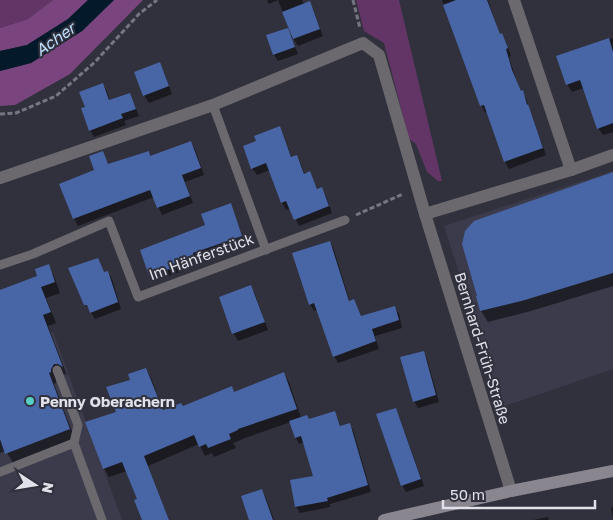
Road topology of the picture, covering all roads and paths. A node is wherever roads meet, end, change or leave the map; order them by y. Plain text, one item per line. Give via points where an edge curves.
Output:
1 (157, 0) edge
2 (352, 0) edge
3 (514, 0) edge
4 (363, 43) junction
5 (212, 105) junction
6 (0, 114) edge
7 (613, 155) edge
8 (571, 170) junction
9 (0, 178) edge
10 (418, 190) junction
11 (425, 214) junction
12 (345, 220) joint
13 (266, 250) junction
14 (0, 265) edge
15 (57, 370) dead end
16 (74, 443) junction
17 (613, 471) edge
18 (0, 472) edge
19 (511, 491) junction
20 (102, 520) edge
21 (384, 520) edge

1 - 6 path via 138,14 95,62 56,96 16,113
2 - 4 path
3 - 8 street
4 - 5 street
4 - 10 street, Bernhard-Früh-Straße via 380,55
5 - 9 street
5 - 13 lane, Im Hänferstück
7 - 8 street
8 - 11 street
10 - 11 street, Bernhard-Früh-Straße
10 - 12 path
11 - 19 street, Bernhard-Früh-Straße
12 - 13 lane, Im Hänferstück
13 - 14 lane, Im Hänferstück via 138,297 109,221
15 - 16 lane via 78,425
16 - 18 lane
16 - 20 lane
17 - 19 street
19 - 21 street

